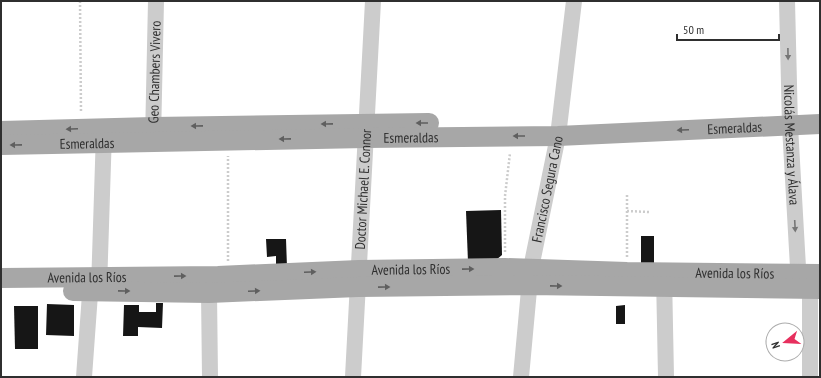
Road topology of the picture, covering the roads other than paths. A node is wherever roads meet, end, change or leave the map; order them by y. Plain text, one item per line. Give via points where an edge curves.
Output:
1 (156, 1) edge
2 (373, 1) edge
3 (574, 1) edge
4 (787, 1) edge
5 (820, 110) edge
6 (790, 119) junction
7 (820, 124) edge
8 (558, 129) junction
9 (1, 131) edge
10 (366, 131) junction
11 (104, 135) junction
12 (153, 135) junction
13 (1, 145) edge
14 (530, 277) junction
15 (1, 278) edge
16 (359, 279) junction
17 (664, 280) junction
18 (216, 281) junction
19 (810, 281) edge
20 (95, 284) junction
21 (1, 291) edge
22 (84, 377) edge
23 (210, 377) edge
24 (353, 377) edge
25 (521, 377) edge
26 (666, 377) edge
27 (810, 377) edge

1 - 12 street, Geo Chambers Vivero
2 - 10 street, Doctor Michael E. Connor
3 - 8 street, Francisco Segura Cano
4 -> 6 street, Nicolás Mestanza y Álava
5 - 6 main road, Esmeraldas
6 - 7 main road, Esmeraldas
6 -> 8 main road, Esmeraldas
6 -> 19 street, Nicolás Mestanza y Álava via 796,249
8 -> 10 main road, Esmeraldas
8 -> 10 main road, Esmeraldas via 511,136
8 - 14 street, Francisco Segura Cano
11 -> 9 main road, Esmeraldas via 82,128
10 -> 12 main road, Esmeraldas
10 -> 12 main road, Esmeraldas via 228,141
10 - 16 street, Doctor Michael E. Connor
11 - 12 main road, Esmeraldas
11 -> 13 main road, Esmeraldas
11 - 20 street
16 -> 14 main road, Avenida los Ríos
16 -> 14 main road, Avenida los Ríos via 504,268
14 -> 17 main road, Avenida los Ríos
14 - 17 main road, Avenida los Ríos via 627,272
14 - 25 street, Francisco Segura Cano
15 - 20 main road, Avenida los Ríos
18 -> 16 main road, Avenida los Ríos
16 - 24 street, Doctor Michael E. Connor
17 - 19 main road, Avenida los Ríos
17 - 26 street
20 -> 18 main road, Avenida los Ríos
18 - 23 street
19 - 27 street, Nicolás Mestanza y Álava
20 - 21 main road, Avenida los Ríos
20 - 22 street

